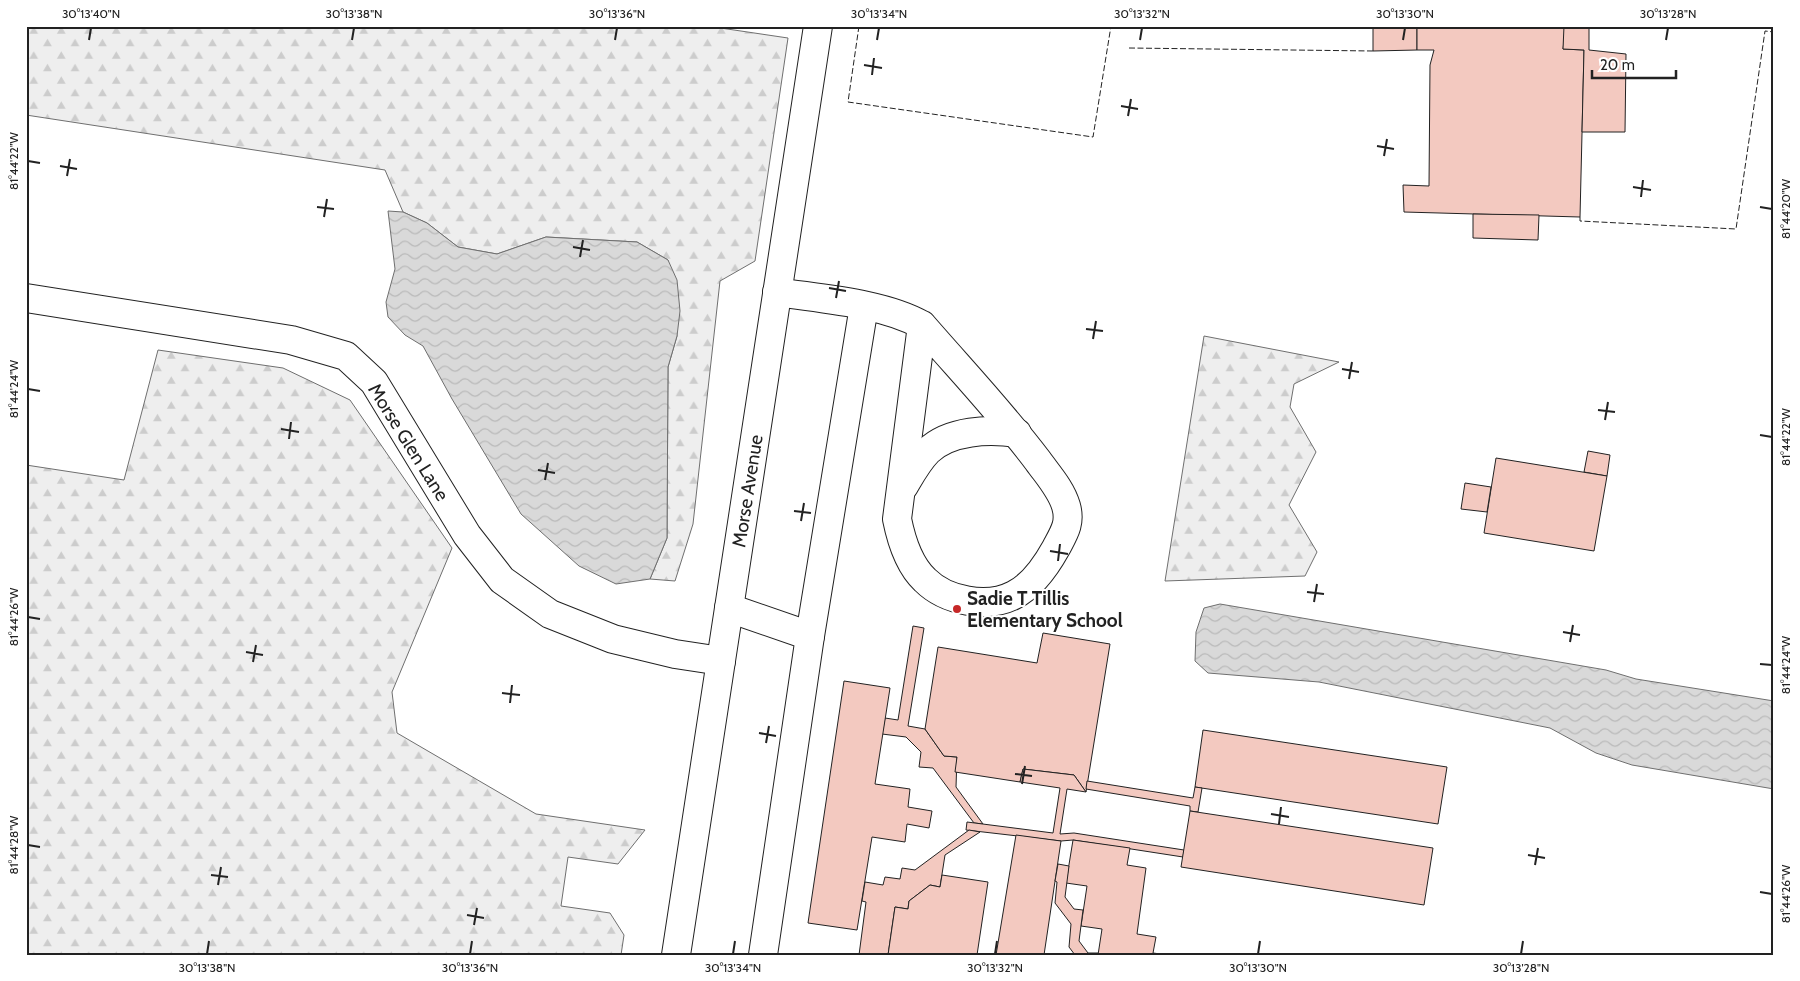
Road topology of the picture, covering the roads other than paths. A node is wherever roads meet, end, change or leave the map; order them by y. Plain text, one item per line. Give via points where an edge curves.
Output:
1 (818, 26) edge
2 (777, 292) junction
3 (26, 298) edge
4 (864, 306) junction
5 (922, 325) junction
6 (1017, 433) junction
7 (900, 491) junction
8 (729, 608) junction
9 (810, 636) junction
10 (721, 661) junction
11 (676, 955) edge
12 (762, 955) edge

1 - 2 street, Morse Avenue
2 - 4 street
2 - 8 street, Morse Avenue
3 - 10 street, Morse Glen Lane via 291,340 346,356 374,382 467,535 502,580 550,614 613,639
4 - 5 street via 900,315
4 - 9 street
5 - 6 street
5 - 7 street
6 - 7 street via 978,432 945,441 923,457
6 - 7 street via 1057,487 1064,500 1068,520 1067,528 1049,560 1026,588 1013,595 1001,600 956,598 924,579 899,532
8 - 9 street
8 - 10 street, Morse Avenue
9 - 12 street
10 - 11 street, Morse Avenue

